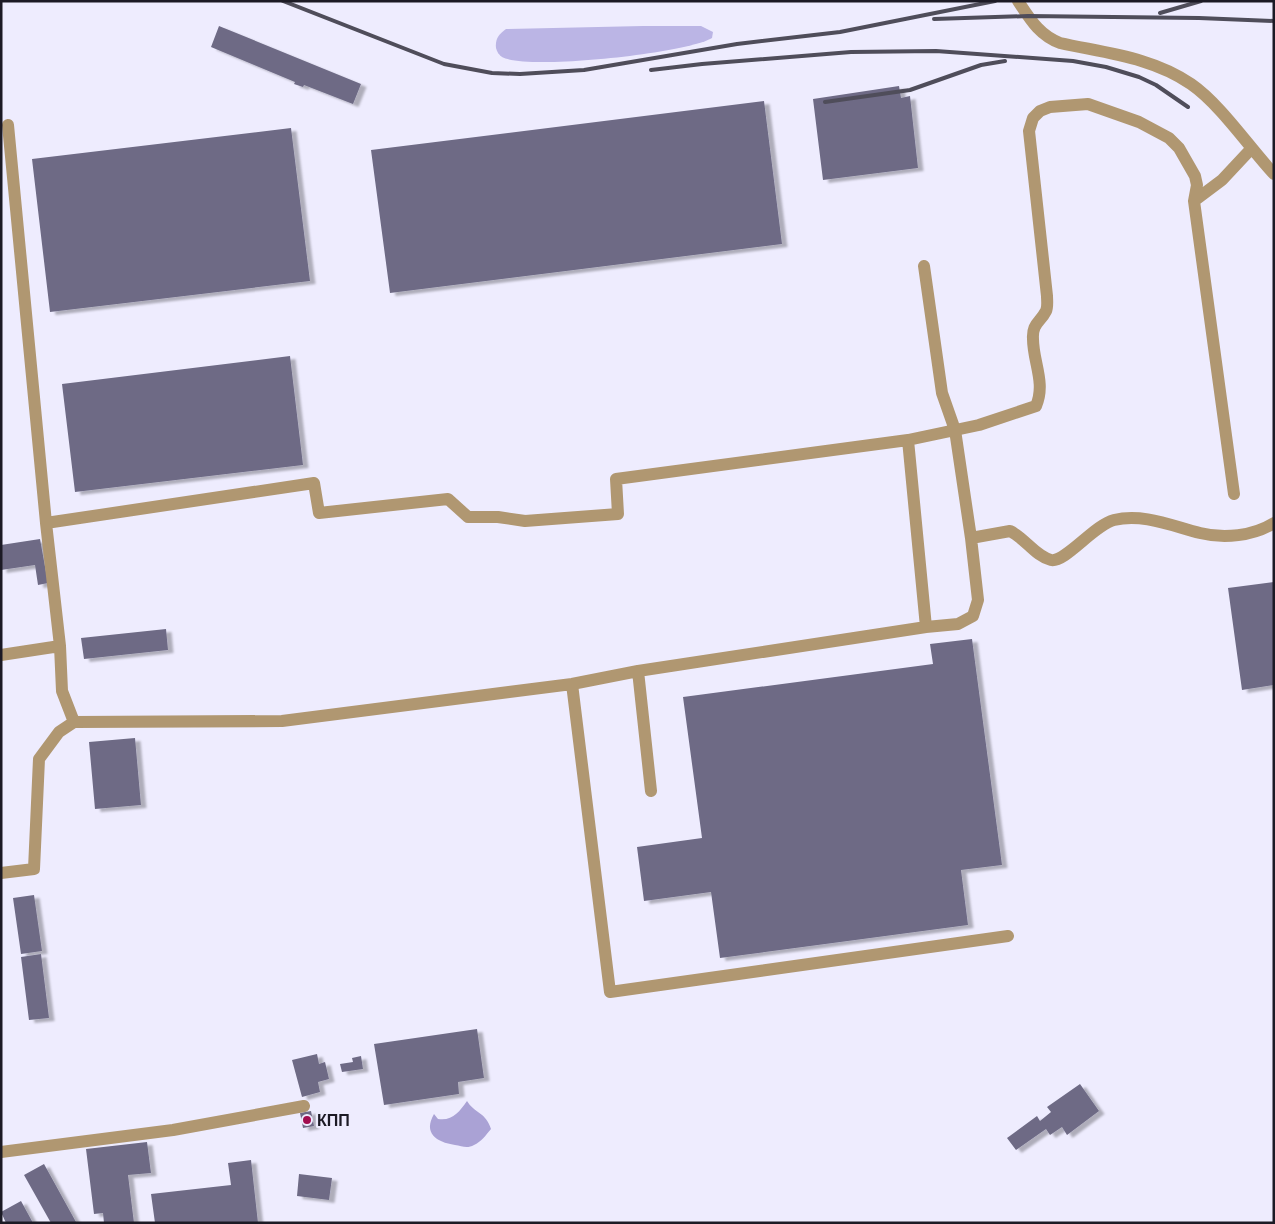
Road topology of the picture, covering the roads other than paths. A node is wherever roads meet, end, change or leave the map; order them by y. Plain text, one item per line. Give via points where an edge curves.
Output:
1 (1018, 1) edge
2 (8, 125) dead end
3 (1251, 149) junction
4 (1274, 174) edge
5 (1194, 201) junction
6 (924, 266) dead end
7 (955, 430) junction
8 (908, 440) junction
9 (1234, 494) dead end
10 (46, 522) junction
11 (1274, 523) edge
12 (971, 538) junction
13 (926, 627) junction
14 (60, 646) junction
15 (1, 655) edge
16 (638, 671) junction
17 (572, 684) junction
18 (74, 722) junction
19 (651, 791) dead end
20 (1, 873) edge
21 (1008, 936) dead end
22 (304, 1106) dead end
23 (1, 1152) edge

1 - 3 street via 1036,28 1051,40 1143,61 1192,84
2 - 10 street
3 - 4 street
3 - 5 street via 1222,180
5 - 7 street via 1195,176 1179,148 1158,131 1088,104 1040,110 1029,131 1047,296 1046,311 1033,329 1040,397 1036,406
5 - 9 street
6 - 7 street via 942,392
7 - 8 street
7 - 12 street
8 - 10 street via 616,479 618,514 525,521 468,517 448,499 319,513 314,483
8 - 13 street
10 - 14 street
11 - 12 street via 1252,533 1233,535 1202,533 1142,519 1114,520 1094,530 1062,558 1051,560 1010,531
12 - 13 street via 978,600 973,616 958,624
13 - 16 street
14 - 15 street
14 - 18 street via 62,691
16 - 17 street
16 - 19 street
17 - 18 street via 282,721
17 - 21 street via 610,992
18 - 20 street via 59,732 39,759 34,869
22 - 23 street via 180,1129

